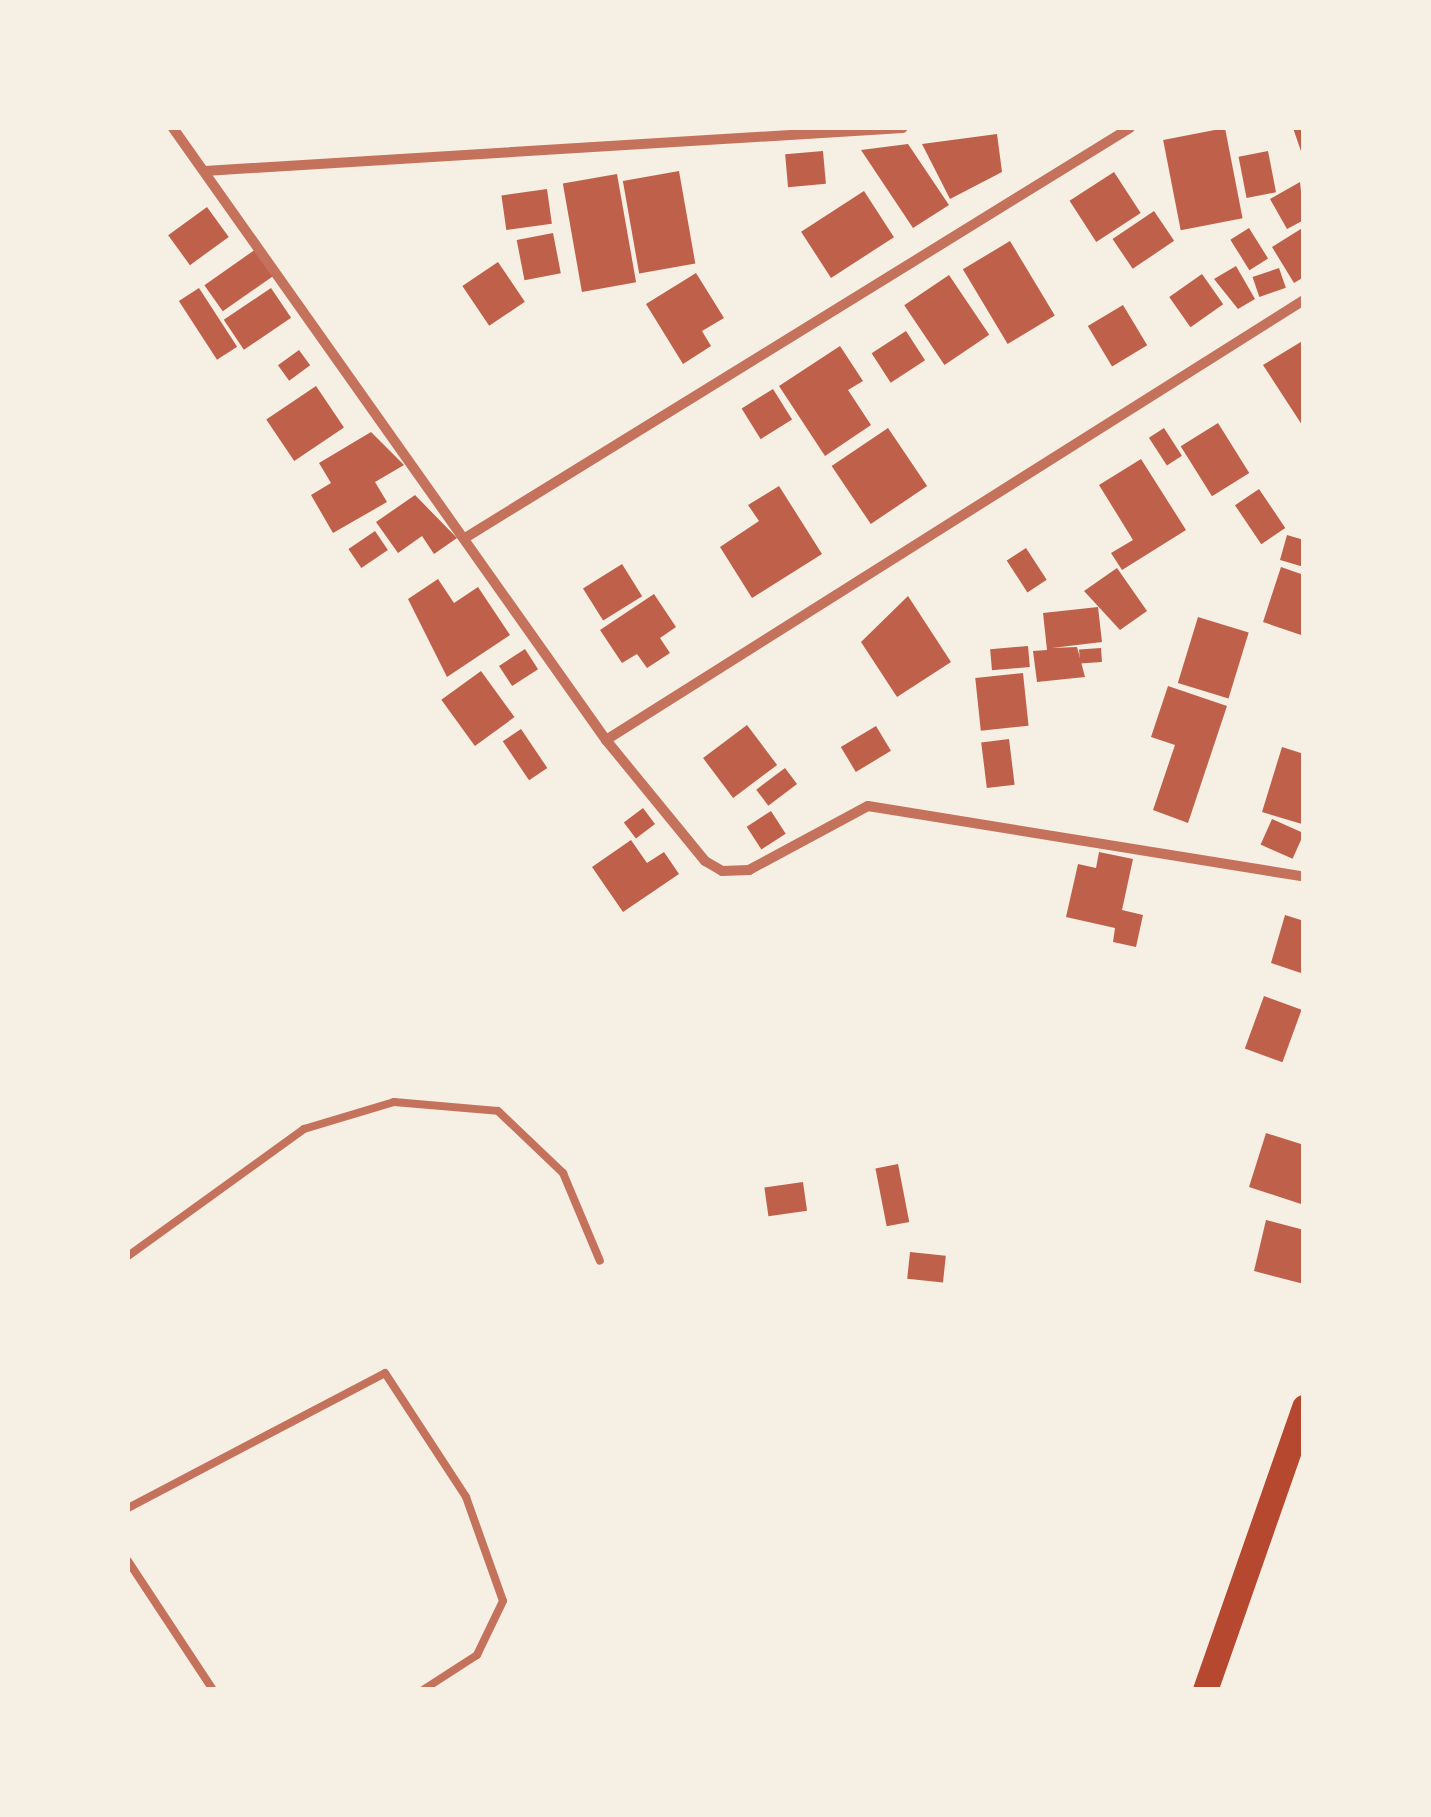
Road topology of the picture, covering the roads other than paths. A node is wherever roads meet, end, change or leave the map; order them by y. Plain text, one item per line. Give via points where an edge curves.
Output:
1 (173, 128) edge
2 (904, 128) edge
3 (1130, 128) edge
4 (205, 171) junction
5 (1304, 300) edge
6 (465, 538) junction
7 (606, 740) junction
8 (1304, 877) edge
9 (128, 1256) edge
10 (600, 1261) dead end
11 (1304, 1407) edge
12 (128, 1508) edge
13 (128, 1561) edge
14 (213, 1690) edge
15 (422, 1690) edge
16 (1204, 1690) edge

1 - 4 street
2 - 4 street
3 - 6 street
4 - 6 street
5 - 7 street
6 - 7 street
7 - 8 street via 722,871 807,845 868,806
9 - 10 lane via 304,1129 394,1102 498,1111 563,1173
11 - 16 highway
12 - 15 lane via 385,1372 466,1497 503,1601 477,1655
13 - 14 lane

